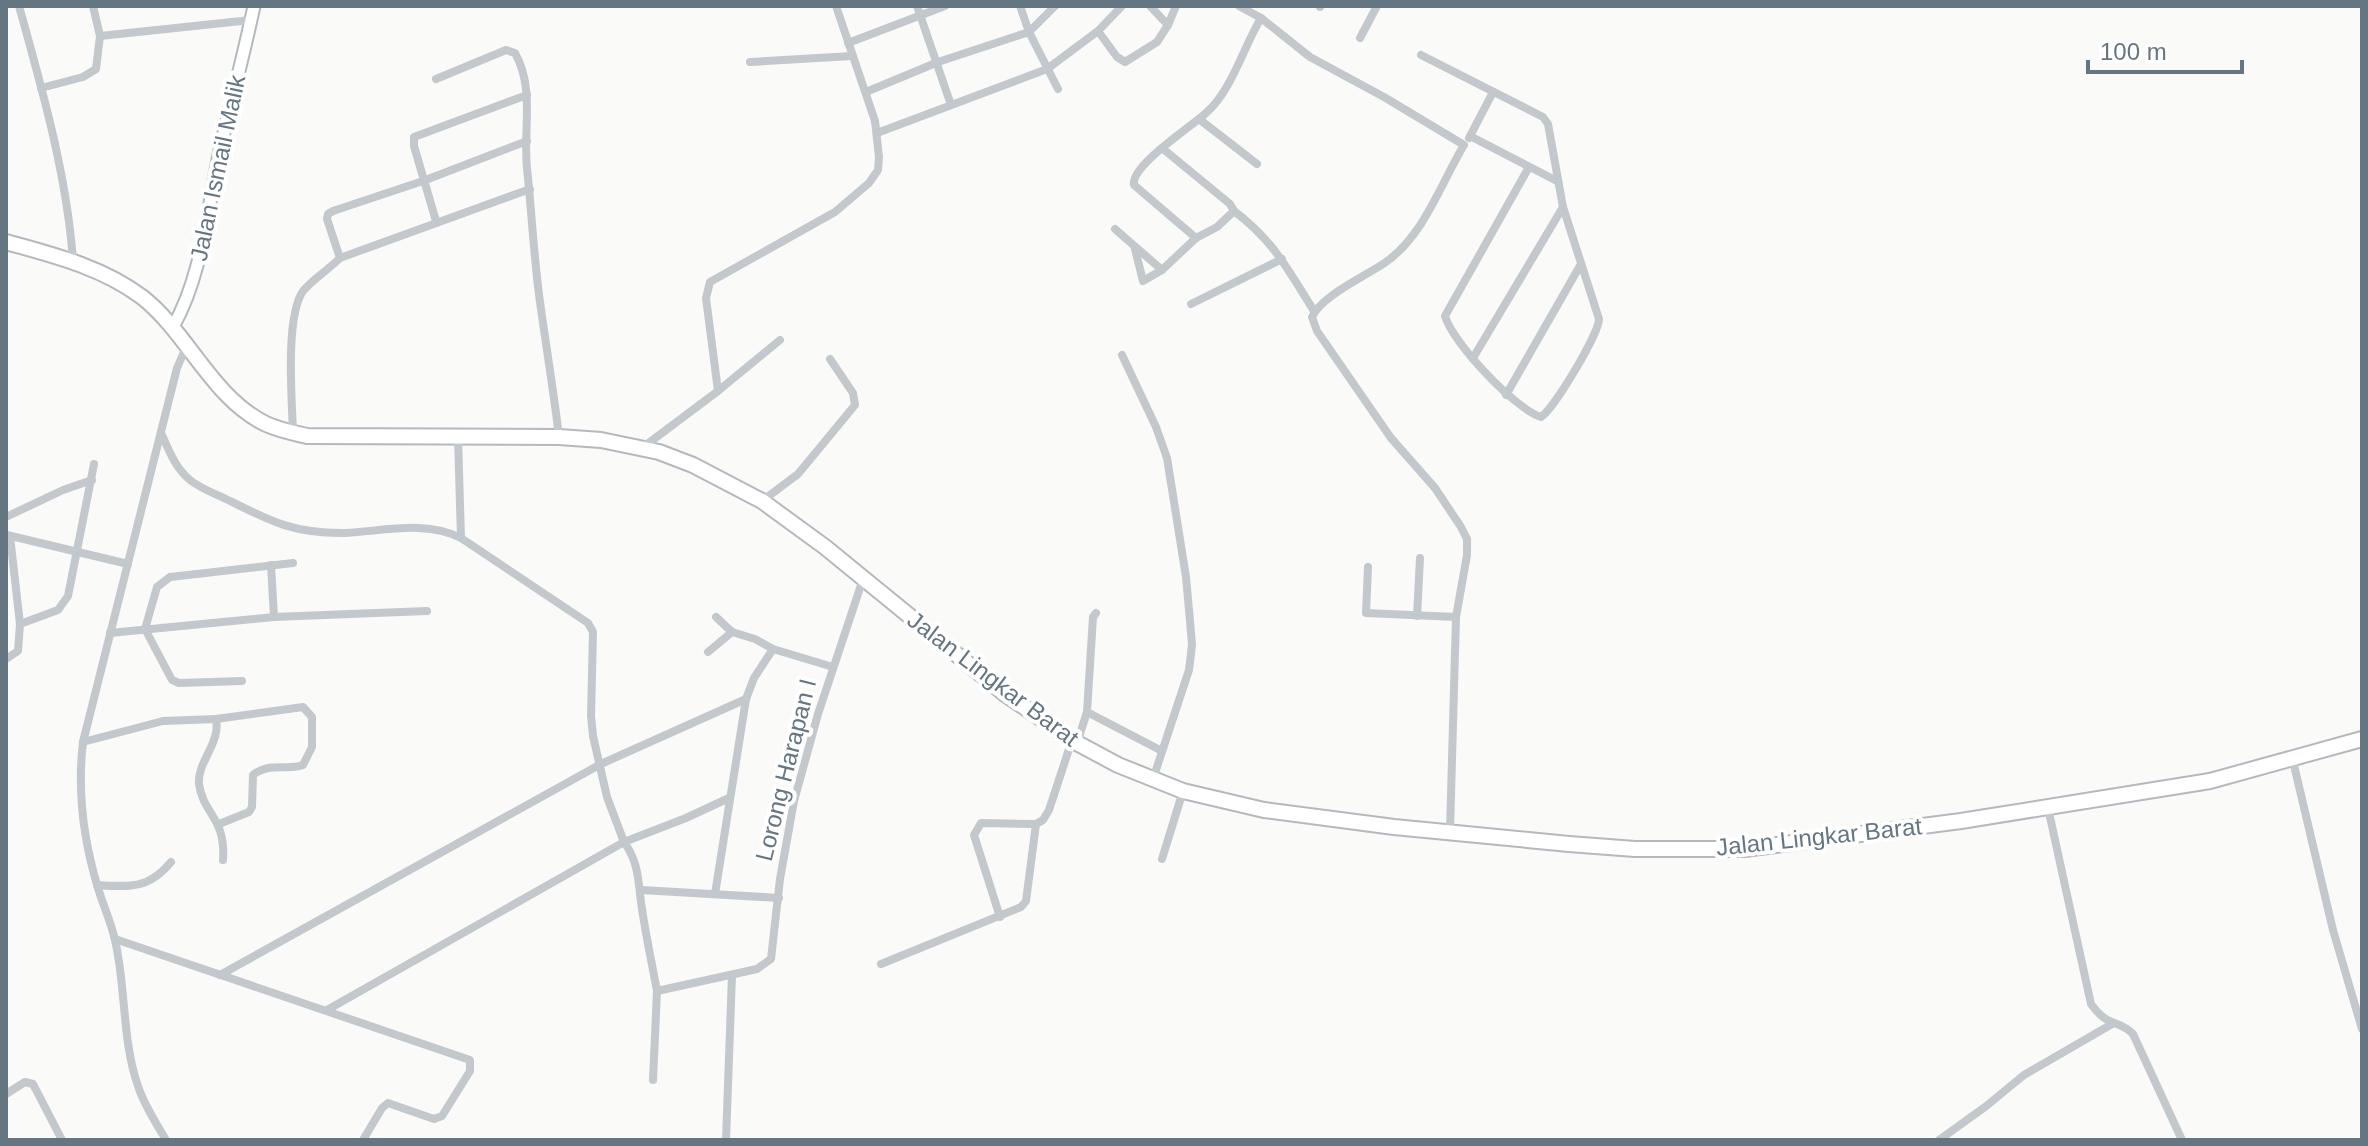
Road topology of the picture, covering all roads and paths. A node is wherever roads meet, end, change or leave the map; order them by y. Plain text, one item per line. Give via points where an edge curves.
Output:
1 (19, 6) edge
2 (93, 6) edge
3 (254, 6) edge
4 (836, 6) edge
5 (917, 6) edge
6 (945, 6) edge
7 (1020, 6) edge
8 (1055, 6) edge
9 (1122, 6) edge
10 (1150, 6) edge
11 (1176, 6) edge
12 (1239, 6) edge
13 (1377, 6) edge
14 (920, 16) junction
15 (1261, 18) junction
16 (251, 20) junction
17 (1168, 25) junction
18 (1098, 31) junction
19 (1029, 32) junction
20 (100, 36) junction
21 (1360, 38) dead end
22 (848, 43) junction
23 (1421, 55) dead end
24 (852, 56) junction
25 (750, 62) dead end
26 (938, 62) junction
27 (1047, 69) junction
28 (436, 79) dead end
29 (41, 88) junction
30 (1058, 89) dead end
31 (866, 92) junction
32 (1493, 92) junction
33 (527, 95) junction
34 (951, 105) junction
35 (1199, 119) junction
36 (877, 133) junction
37 (1470, 136) junction
38 (527, 141) junction
39 (1464, 145) junction
40 (1162, 148) junction
41 (1257, 164) dead end
42 (1529, 167) junction
43 (423, 181) junction
44 (1557, 181) junction
45 (530, 189) junction
46 (1563, 207) junction
47 (1234, 211) junction
48 (436, 221) junction
49 (1115, 229) dead end
50 (1196, 238) junction
51 (6, 242) edge
52 (1134, 247) junction
53 (340, 258) junction
54 (1282, 259) junction
55 (73, 261) junction
56 (1581, 264) junction
57 (1162, 270) junction
58 (1191, 304) dead end
59 (1314, 311) junction
60 (173, 327) junction
61 (780, 340) dead end
62 (187, 345) junction
63 (1122, 355) dead end
64 (1473, 358) junction
65 (830, 359) dead end
66 (718, 391) junction
67 (1506, 395) junction
68 (161, 433) junction
69 (293, 433) junction
70 (458, 437) junction
71 (559, 437) junction
72 (642, 448) junction
73 (94, 464) dead end
74 (92, 480) junction
75 (762, 501) junction
76 (6, 517) edge
77 (8, 536) edge
78 (461, 538) junction
79 (77, 550) junction
80 (1420, 558) dead end
81 (293, 563) dead end
82 (128, 564) junction
83 (271, 565) junction
84 (1368, 567) dead end
85 (863, 579) junction
86 (427, 611) dead end
87 (1096, 613) dead end
88 (1417, 616) junction
89 (274, 617) junction
90 (716, 617) dead end
91 (1456, 617) junction
92 (20, 624) junction
93 (145, 629) junction
94 (732, 632) junction
95 (110, 633) junction
96 (773, 649) junction
97 (708, 652) dead end
98 (6, 659) edge
99 (833, 667) junction
100 (242, 681) dead end
101 (746, 699) junction
102 (1087, 712) junction
103 (216, 719) junction
104 (2362, 739) edge
105 (83, 742) junction
106 (1074, 742) junction
107 (1162, 751) junction
108 (2293, 761) junction
109 (601, 764) junction
110 (1153, 779) junction
111 (1183, 791) junction
112 (729, 798) junction
113 (2048, 808) junction
114 (219, 824) junction
115 (1036, 824) junction
116 (1450, 831) junction
117 (624, 842) junction
118 (1162, 859) dead end
119 (223, 860) dead end
120 (171, 862) dead end
121 (97, 885) junction
122 (641, 890) junction
123 (715, 894) junction
124 (779, 898) junction
125 (1000, 917) junction
126 (115, 939) junction
127 (881, 964) dead end
128 (220, 975) junction
129 (732, 975) junction
130 (657, 991) junction
131 (327, 1010) junction
132 (2112, 1024) junction
133 (2362, 1029) edge
134 (653, 1080) dead end
135 (6, 1094) edge
136 (62, 1140) edge
137 (166, 1140) edge
138 (363, 1140) edge
139 (726, 1140) edge
140 (1939, 1140) edge
141 (2182, 1140) edge

1 - 29 street
2 - 20 street
3 - 16 main road, Jalan Ismail Malik
4 - 22 street
5 - 14 street
6 - 14 street
7 - 19 street
8 - 19 street
9 - 18 street
10 - 17 street
11 - 17 street
12 - 15 street
13 - 21 street
14 - 22 street
14 - 26 street
15 - 35 street via 1224,90
15 - 39 street via 1310,57
16 - 20 street
16 - 60 main road, Jalan Ismail Malik via 201,250 185,306
17 - 18 street via 1157,42 1125,62
18 - 27 street
19 - 26 street
19 - 27 street
20 - 29 street via 96,69
22 - 24 street
23 - 32 street
24 - 25 street
24 - 31 street
26 - 31 street
26 - 34 street
27 - 30 street
27 - 34 street
28 - 33 street via 511,50 521,65
29 - 55 street via 70,218
31 - 36 street
32 - 37 street
32 - 44 street via 1545,120
33 - 38 street
33 - 43 street via 415,135
34 - 36 street
35 - 40 street
35 - 41 street
36 - 66 street via 878,170 857,193 835,212 710,282 706,298
37 - 39 street
37 - 42 street
38 - 43 street
38 - 45 street
39 - 59 street via 1411,240
40 - 47 street
40 - 50 street via 1135,174 1134,185
42 - 44 street
42 - 64 street via 1445,316
43 - 48 street
43 - 53 street via 329,212
44 - 46 street
45 - 48 street
45 - 71 street
46 - 56 street
46 - 64 street
47 - 50 street
47 - 54 street via 1256,227
48 - 53 street
49 - 52 street
50 - 57 street
51 - 55 highway, Jalan Lingkar Barat
52 - 57 street
52 - 57 street via 1143,281
53 - 69 street via 301,295 291,354
54 - 58 street
54 - 59 street
55 - 60 highway, Jalan Lingkar Barat via 117,280
56 - 67 street
56 - 67 street via 1599,319 1594,337 1545,415 1537,416
59 - 91 street via 1317,331 1465,534 1467,555
60 - 62 highway, Jalan Lingkar Barat
61 - 66 street
62 - 68 street
62 - 69 highway, Jalan Lingkar Barat via 231,399 265,423
63 - 107 street via 1167,458 1186,577 1191,659
64 - 67 street
65 - 75 street via 855,405 798,474
66 - 72 street
68 - 78 street via 190,481 286,528 345,533 428,528
68 - 82 street
69 - 70 highway, Jalan Lingkar Barat
70 - 71 highway, Jalan Lingkar Barat
70 - 78 street
71 - 72 highway, Jalan Lingkar Barat
72 - 75 highway, Jalan Lingkar Barat via 693,465
73 - 74 street
74 - 76 street
74 - 79 street
75 - 85 highway, Jalan Lingkar Barat
77 - 79 street
77 - 92 street
78 - 109 street via 590,625 591,716
79 - 82 street
79 - 92 street via 63,604
80 - 88 street
81 - 83 street
82 - 95 street
83 - 89 street
83 - 93 street via 164,579
84 - 88 street via 1366,613
85 - 99 street, Lorong Harapan I
85 - 106 highway, Jalan Lingkar Barat via 1005,694
86 - 89 street
87 - 102 street
88 - 91 street
89 - 93 street
90 - 94 street
91 - 116 street
92 - 98 street via 18,651
93 - 95 street
93 - 100 street via 172,680
94 - 96 street
94 - 97 street
95 - 105 street
96 - 99 street
96 - 101 street
99 - 124 street, Lorong Harapan I via 791,815
101 - 109 street
101 - 112 street
102 - 106 street
102 - 107 street
103 - 105 street via 163,721
103 - 114 street via 216,737 198,780
103 - 114 street via 303,707 312,717 312,747 303,765 258,770 249,812
104 - 108 highway, Jalan Lingkar Barat
105 - 121 street via 81,809
106 - 110 highway, Jalan Lingkar Barat
106 - 115 street via 1046,817
107 - 110 street
108 - 113 highway, Jalan Lingkar Barat via 2210,781
108 - 133 street
109 - 117 street
109 - 128 street
110 - 111 highway, Jalan Lingkar Barat
111 - 116 highway, Jalan Lingkar Barat via 1264,810
111 - 118 street
112 - 117 street
112 - 123 street
113 - 116 highway, Jalan Lingkar Barat via 1745,849 1635,849
113 - 132 street via 2091,1004
114 - 119 street via 225,839
115 - 125 street via 1026,901
115 - 125 street via 981,823 976,828
117 - 122 street via 636,862
117 - 131 street
120 - 121 street via 141,884
121 - 126 street
122 - 123 street
122 - 130 street
123 - 124 street
124 - 129 street, Lorong Harapan I via 771,959
125 - 127 street
126 - 128 street
126 - 137 street via 131,1059 138,1086
128 - 131 street
129 - 130 street
129 - 139 street
130 - 134 street
131 - 138 street via 471,1063 442,1116 434,1119 388,1103
132 - 140 street via 2024,1075
132 - 141 street via 2133,1034
135 - 136 street via 25,1082 33,1084

